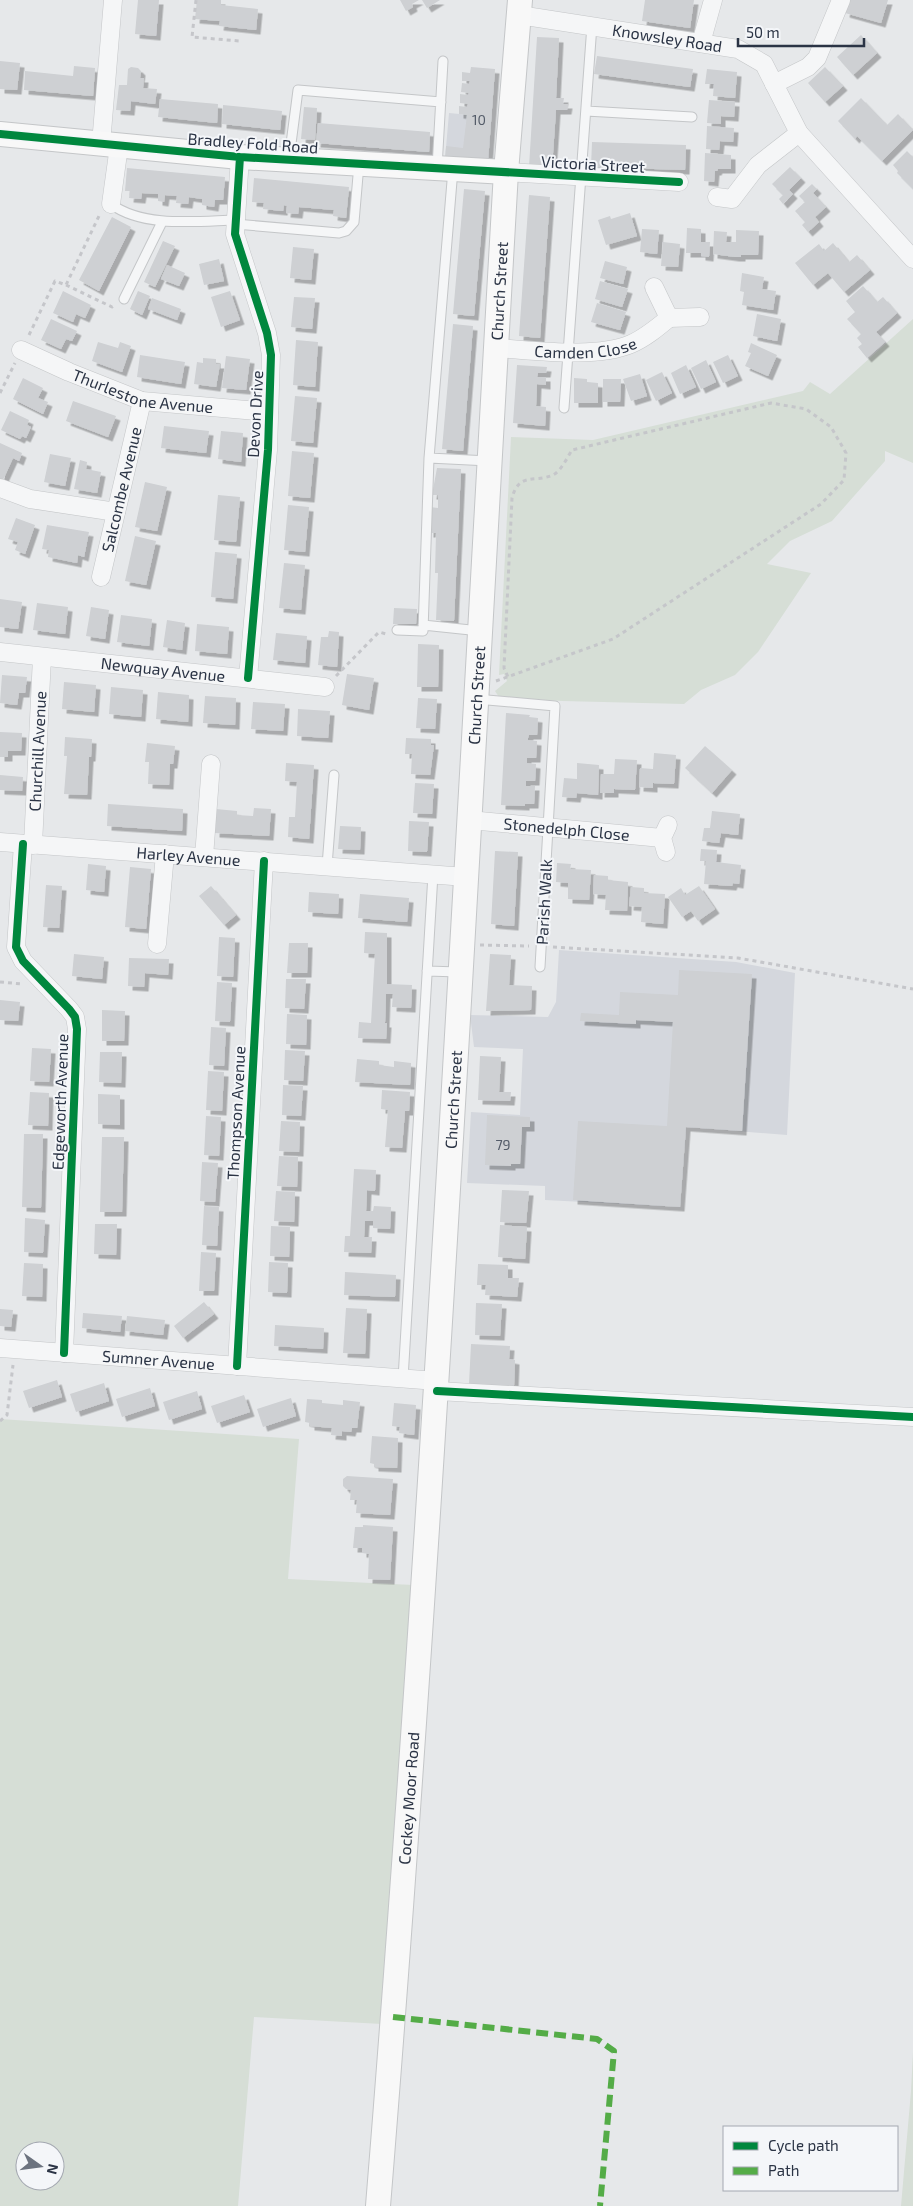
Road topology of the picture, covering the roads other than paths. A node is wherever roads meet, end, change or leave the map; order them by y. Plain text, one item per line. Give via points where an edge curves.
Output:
1 (112, 0) edge
2 (713, 0) edge
3 (841, 0) edge
4 (519, 8) edge
5 (592, 25) junction
6 (701, 43) junction
7 (443, 61) dead end
8 (774, 84) junction
9 (441, 102) junction
10 (586, 111) junction
11 (692, 117) dead end
12 (799, 133) junction
13 (0, 134) edge
14 (110, 145) junction
15 (240, 157) junction
16 (289, 160) junction
17 (359, 164) junction
18 (445, 169) junction
19 (506, 172) junction
20 (581, 177) junction
21 (679, 182) dead end
22 (717, 197) dead end
23 (111, 204) joint
24 (162, 222) junction
25 (235, 222) junction
26 (913, 259) edge
27 (654, 287) dead end
28 (124, 300) road end
29 (700, 317) dead end
30 (669, 318) junction
31 (496, 348) junction
32 (21, 350) road end
33 (568, 352) junction
34 (142, 401) junction
35 (564, 408) dead end
36 (269, 412) junction
37 (429, 458) junction
38 (489, 461) junction
39 (0, 488) edge
40 (116, 512) junction
41 (101, 577) dead end
42 (423, 625) junction
43 (480, 631) junction
44 (395, 632) road end
45 (0, 652) edge
46 (42, 657) junction
47 (248, 678) junction
48 (325, 687) road end
49 (476, 699) junction
50 (211, 764) dead end
51 (334, 775) dead end
52 (469, 820) junction
53 (548, 827) junction
54 (666, 838) dead end
55 (0, 842) edge
56 (28, 844) junction
57 (165, 854) junction
58 (204, 857) junction
59 (264, 861) junction
60 (327, 866) junction
61 (433, 874) junction
62 (466, 877) junction
63 (157, 944) dead end
64 (540, 967) dead end
65 (427, 971) junction
66 (460, 972) junction
67 (7, 1348) edge
68 (64, 1353) junction
69 (237, 1366) junction
70 (403, 1379) junction
71 (437, 1386) junction
72 (913, 1417) edge
73 (378, 2206) edge

1 - 14 street
2 - 6 street
3 - 8 street via 817,58 808,67
4 - 5 street, Knowsley Road
4 - 19 main road, Church Street
5 - 6 street, Knowsley Road
5 - 10 lane
6 - 8 street, Knowsley Road via 738,49 756,59 764,64
7 - 9 lane
8 - 12 street, Knowsley Road
9 - 16 lane via 298,90
9 - 18 lane
10 - 11 lane
10 - 20 lane
12 - 22 street via 758,165 732,199
12 - 26 street, Knowsley Road
13 - 14 main road, Bradley Fold Road
14 - 15 main road, Bradley Fold Road
14 - 23 street
15 - 16 main road, Bradley Fold Road
15 - 25 street, Devon Drive
16 - 17 main road, Bradley Fold Road
17 - 18 main road, Bradley Fold Road
17 - 25 lane via 354,222 346,231 339,234
18 - 19 main road, Bradley Fold Road
18 - 37 lane
19 - 20 street, Victoria Street
19 - 31 main road, Church Street
20 - 21 street, Victoria Street
20 - 33 lane
23 - 24 lane via 120,211
24 - 25 lane
24 - 28 lane
25 - 36 street, Devon Drive via 235,234 268,332 271,356
27 - 30 street
29 - 30 street
30 - 33 street, Camden Close via 630,344
31 - 33 street, Camden Close
31 - 38 main road, Church Street
32 - 34 street, Thurlestone Avenue
33 - 35 lane
34 - 36 street, Thurlestone Avenue
34 - 40 street, Salcombe Avenue
36 - 47 street, Devon Drive
37 - 38 lane
37 - 42 lane
38 - 43 main road, Church Street
39 - 40 street via 30,499
40 - 41 street, Salcombe Avenue
42 - 43 lane
42 - 44 lane via 423,631
43 - 49 main road, Church Street
45 - 46 street, Newquay Avenue
46 - 47 street, Newquay Avenue
46 - 56 street, Churchill Avenue
47 - 48 street, Newquay Avenue
49 - 52 main road, Church Street
49 - 53 lane, Parish Walk via 555,706
50 - 58 street
51 - 60 lane
52 - 53 street, Stonedelph Close
52 - 62 main road, Church Street
53 - 54 street, Stonedelph Close
53 - 64 lane, Parish Walk
55 - 56 street, Harley Avenue
56 - 57 street, Harley Avenue
56 - 68 street, Edgeworth Avenue via 16,947 23,961 75,1017 76,1028
57 - 58 street, Harley Avenue
57 - 63 street
58 - 59 street, Harley Avenue
59 - 60 street, Harley Avenue
59 - 69 street, Thompson Avenue
60 - 61 street, Harley Avenue
61 - 62 street, Harley Avenue
61 - 65 lane
62 - 66 main road, Church Street
65 - 66 lane
65 - 70 lane
66 - 71 main road, Church Street
67 - 68 street, Sumner Avenue
68 - 69 street, Sumner Avenue
69 - 70 street, Sumner Avenue
70 - 71 street, Sumner Avenue
71 - 72 street, Sumner Avenue
71 - 73 main road, Cockey Moor Road

